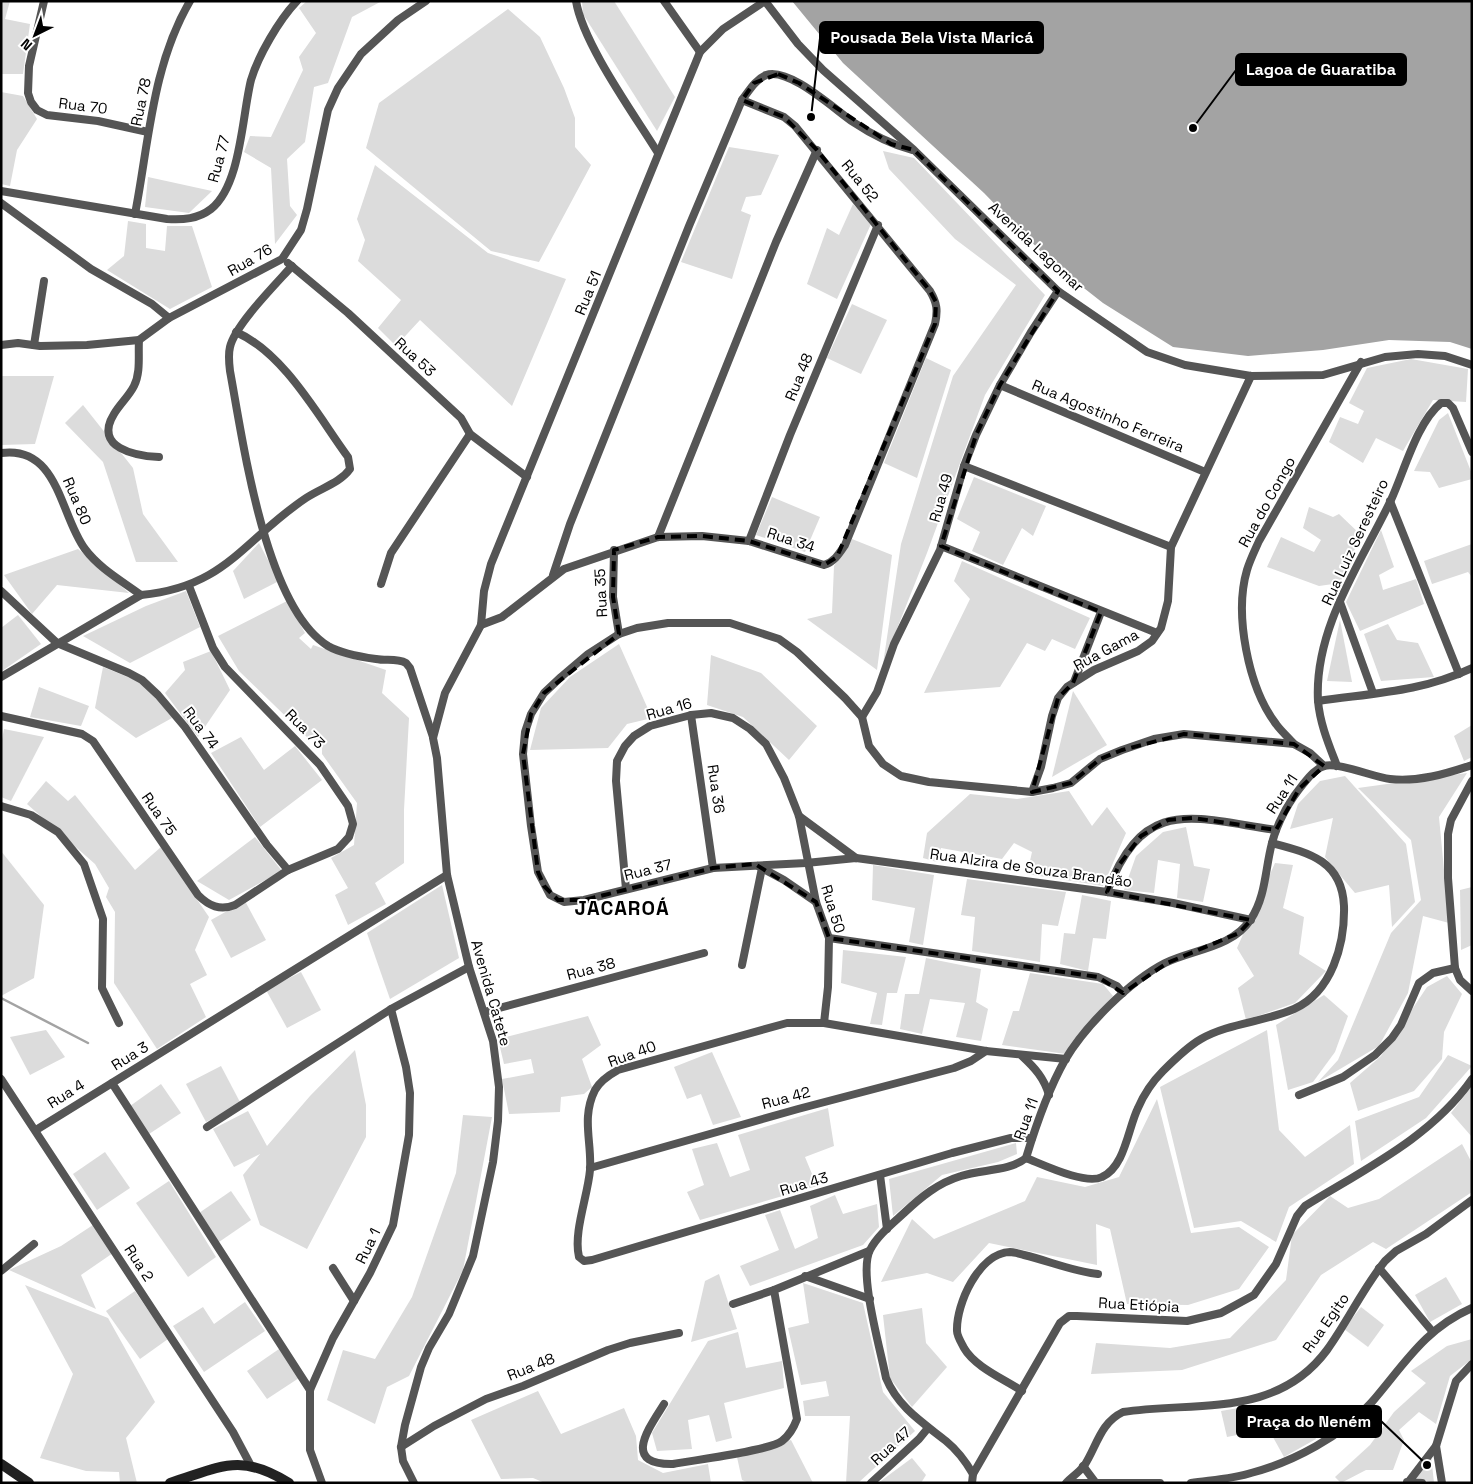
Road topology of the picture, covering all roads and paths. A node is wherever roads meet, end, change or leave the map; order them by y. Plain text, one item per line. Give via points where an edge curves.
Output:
1 (44, 1) edge
2 (190, 1) edge
3 (296, 1) edge
4 (426, 1) edge
5 (576, 1) edge
6 (664, 1) edge
7 (765, 1) edge
8 (700, 52) junction
9 (742, 100) junction
10 (148, 132) junction
11 (817, 150) junction
12 (914, 150) junction
13 (658, 153) junction
14 (1, 191) edge
15 (1, 203) edge
16 (135, 214) junction
17 (878, 225) junction
18 (282, 259) junction
19 (292, 266) junction
20 (44, 281) dead end
21 (1058, 291) junction
22 (936, 302) joint
23 (169, 318) junction
24 (236, 332) junction
25 (139, 340) junction
26 (1, 345) edge
27 (34, 345) junction
28 (1361, 362) junction
29 (1472, 365) edge
30 (1251, 376) junction
31 (1000, 385) junction
32 (470, 434) junction
33 (1472, 452) edge
34 (1, 453) edge
35 (159, 457) dead end
36 (964, 466) junction
37 (1205, 472) junction
38 (527, 477) junction
39 (1390, 501) junction
40 (262, 532) junction
41 (658, 537) junction
42 (749, 541) junction
43 (942, 546) junction
44 (1171, 547) junction
45 (614, 550) junction
46 (553, 575) junction
47 (381, 584) dead end
48 (189, 586) junction
49 (1, 591) edge
50 (141, 595) junction
51 (1340, 602) junction
52 (1101, 612) junction
53 (482, 625) junction
54 (1157, 633) junction
55 (619, 634) junction
56 (58, 643) junction
57 (1472, 668) edge
58 (1459, 674) junction
59 (1, 676) edge
60 (1073, 683) junction
61 (1373, 693) junction
62 (1318, 701) junction
63 (691, 715) junction
64 (1, 716) edge
65 (862, 717) junction
66 (433, 738) junction
67 (1294, 744) junction
68 (1472, 765) edge
69 (1324, 766) junction
70 (1337, 766) junction
71 (1472, 781) edge
72 (1032, 792) junction
73 (1, 806) edge
74 (799, 816) junction
75 (1276, 830) junction
76 (1272, 843) junction
77 (856, 858) junction
78 (806, 863) junction
79 (754, 864) junction
80 (713, 868) junction
81 (762, 868) junction
82 (288, 870) junction
83 (447, 875) junction
84 (626, 889) junction
85 (1107, 892) junction
86 (816, 902) junction
87 (1251, 920) junction
88 (829, 938) junction
89 (704, 954) dead end
90 (742, 965) dead end
91 (469, 968) junction
92 (1456, 968) junction
93 (1472, 991) edge
94 (1123, 993) junction
95 (391, 1009) junction
96 (484, 1012) junction
97 (119, 1023) dead end
98 (824, 1023) junction
99 (986, 1051) junction
100 (1022, 1056) junction
101 (1066, 1059) junction
102 (1472, 1079) edge
103 (1, 1080) edge
104 (112, 1084) junction
105 (1299, 1094) dead end
106 (1049, 1095) junction
107 (207, 1127) dead end
108 (36, 1130) junction
109 (1032, 1138) junction
110 (1026, 1158) junction
111 (590, 1168) junction
112 (880, 1175) junction
113 (1472, 1200) edge
114 (887, 1229) junction
115 (34, 1244) dead end
116 (869, 1251) junction
117 (584, 1261) joint
118 (3, 1266) edge
119 (333, 1268) dead end
120 (1379, 1268) junction
121 (1098, 1274) dead end
122 (805, 1276) junction
123 (774, 1290) junction
124 (870, 1299) junction
125 (354, 1301) junction
126 (733, 1304) dead end
127 (1472, 1308) edge
128 (1432, 1331) junction
129 (679, 1333) dead end
130 (1472, 1364) edge
131 (310, 1390) junction
132 (1022, 1391) junction
133 (664, 1404) dead end
134 (928, 1428) junction
135 (1436, 1446) junction
136 (401, 1447) junction
137 (1, 1464) edge
138 (250, 1464) junction
139 (1083, 1466) junction
140 (973, 1474) junction
141 (1095, 1482) edge
142 (1408, 1482) edge
143 (29, 1483) edge
144 (170, 1483) edge
145 (289, 1483) edge
146 (322, 1483) edge
147 (414, 1483) edge
148 (871, 1483) edge
149 (972, 1483) edge
150 (1066, 1483) edge
151 (1071, 1483) edge
152 (1160, 1483) edge
153 (1191, 1483) edge
154 (1422, 1483) edge
155 (1442, 1483) edge

1 - 10 street, Rua 70 via 28,74 28,92 37,110 47,115 98,120
2 - 10 street, Rua 78 via 164,59
3 - 16 street, Rua 77 via 254,72 228,187 219,200 211,209 184,220
4 - 18 street, Rua 76 via 398,20 361,54 338,88 328,110 307,209 300,230
5 - 13 street via 578,15 599,58
6 - 8 street
7 - 8 street, Rua 51 via 723,29
7 - 12 street, Avenida Lagomar via 823,70
8 - 13 street, Rua 51
9 - 11 street, Rua 52 via 784,117
9 - 12 street via 754,83 767,75 778,74 799,83 853,122 891,144
9 - 46 street via 685,234 570,524
10 - 16 street, Rua 78
11 - 17 street, Rua 52
11 - 41 street via 772,251
12 - 21 street, Avenida Lagomar
13 - 38 street, Rua 51
14 - 16 street, Rua 77
15 - 23 street via 91,269 152,304
17 - 22 street, Rua 52
17 - 42 street, Rua 48
18 - 19 street, Rua 53
18 - 23 street, Rua 76
19 - 24 street
19 - 32 street, Rua 53 via 348,313 461,418
20 - 27 street
21 - 30 street, Avenida Lagomar via 1147,352 1185,365
21 - 31 street, Rua 49
22 - 42 street, Rua 34 via 935,324 837,557 824,566
23 - 25 street, Rua 76
24 - 40 street via 230,346 230,371
24 - 40 street via 252,339 284,369 351,463 341,479 306,498
25 - 27 street via 87,345
25 - 35 street via 134,387 107,429 115,444 126,452
26 - 27 street
28 - 29 street, Avenida Lagomar via 1418,354 1445,356
28 - 30 street, Avenida Lagomar via 1323,375
28 - 67 street, Rua do Congo via 1259,541 1247,570 1242,597 1244,636 1252,676 1275,724
30 - 37 street, Rua Gama
31 - 36 street, Rua 49
31 - 37 street, Rua Agostinho Ferreira
32 - 38 street, Rua 53
32 - 47 street via 391,553
33 - 39 street, Rua Luiz Seresteiro via 1453,408 1441,404 1427,419
34 - 50 street, Rua 80 via 23,454 49,473 58,488 72,530 85,550
36 - 43 street, Rua 49
36 - 44 street
37 - 44 street, Rua Gama
38 - 53 street, Rua 51 via 491,564 484,592
39 - 51 street, Rua Luiz Seresteiro
39 - 58 street
40 - 48 street via 233,560
40 - 66 street via 292,607 309,629 328,646 344,653 406,663
41 - 42 street, Rua 34 via 702,536
41 - 45 street, Rua 34
43 - 52 street
43 - 65 street, Rua 49 via 894,644 877,692
44 - 54 street, Rua Gama via 1168,601
45 - 46 street, Rua 34
45 - 55 street, Rua 35 via 612,597
46 - 53 street, Rua 34 via 502,617
48 - 50 street
48 - 82 street, Rua 73 via 224,667 320,765 348,806 353,824 349,837 338,849
49 - 56 street, Rua 74
50 - 56 street
51 - 61 street
51 - 62 street, Rua Luiz Seresteiro via 1324,648
52 - 54 street
52 - 60 street
53 - 66 street, Avenida Catete via 444,694
54 - 60 street, Rua Gama via 1138,651
55 - 65 street via 668,623 708,622 730,623 779,639 797,652
55 - 84 street, Rua 37 via 588,654 544,693 525,732 524,754 538,872 550,895 564,902 574,902
56 - 59 street
56 - 82 street, Rua 74 via 129,673 158,695 185,727
57 - 58 street
58 - 61 street via 1409,690
60 - 72 street, Rua Gama via 1058,698
61 - 62 street
62 - 70 street, Rua Luiz Seresteiro
63 - 74 street, Rua 16 via 712,713 733,718 750,729 766,744
63 - 80 street, Rua 36
63 - 84 street, Rua 16 via 650,726 634,736 617,761
64 - 82 street, Rua 75 via 82,734 93,741 206,903 227,908
65 - 72 street via 870,746 883,764 901,776 929,782
66 - 83 street, Avenida Catete
67 - 69 street
67 - 72 street via 1184,734 1167,736 1100,759 1071,783
68 - 70 street via 1421,779 1392,779
69 - 70 street
69 - 75 street, Rua 11 via 1311,774 1299,789
71 - 92 street via 1451,820 1448,834 1448,878
73 - 97 street via 31,815 58,832 84,864 103,919 102,988
74 - 77 street
74 - 78 street, Rua 16
75 - 76 street, Rua 11
75 - 85 street via 1193,818 1168,820 1141,836 1128,851
76 - 87 street, Rua 11 via 1263,894
76 - 110 street via 1304,852 1323,862 1336,875 1343,891 1345,927 1339,955 1322,984 1295,1008 1201,1039 1182,1054 1150,1086 1112,1170 1101,1178 1082,1178
77 - 78 street, Rua Alzira de Souza Brandão
77 - 85 street, Rua Alzira de Souza Brandão
78 - 79 street, Rua 37
78 - 86 street, Rua 50
79 - 80 street, Rua 37
79 - 81 street
80 - 84 street, Rua 37
81 - 86 street
81 - 90 street
83 - 91 street, Avenida Catete
83 - 104 street, Rua 3
85 - 87 street, Rua Alzira de Souza Brandão
86 - 88 street, Rua 50
87 - 94 street, Rua 11 via 1224,942 1166,963 1142,976
88 - 94 street via 1098,977 1117,986
88 - 98 street, Rua 50
89 - 96 street, Rua 38
91 - 95 street
91 - 96 street, Avenida Catete
92 - 93 street via 1460,980
92 - 105 street via 1433,973 1419,983 1401,1025 1375,1056 1343,1077
94 - 101 street, Rua 11
95 - 107 street
95 - 125 street, Rua 1 via 410,1093 409,1135 393,1225
96 - 136 street, Avenida Catete via 500,1086 494,1162 473,1256 449,1314 421,1367
98 - 99 street, Rua 40
98 - 111 street, Rua 40 via 787,1023 610,1074 595,1090 587,1123
99 - 100 street, Rua 40
99 - 111 street, Rua 42 via 972,1061 938,1073
100 - 101 street, Rua 40
100 - 106 street via 1046,1083
101 - 106 street, Rua 11
102 - 132 street, Rua Etiópia via 1420,1133 1305,1206 1297,1216 1276,1264 1254,1295 1221,1312 1187,1321 1069,1316 1053,1332
103 - 108 street, Rua 2
104 - 108 street, Rua 4
104 - 131 street, Rua 3
106 - 109 street, Rua 11
108 - 138 street, Rua 2 via 233,1432
109 - 110 street, Rua 11
109 - 112 street, Rua 43 via 1011,1138
110 - 114 street, Rua 11 via 1018,1164 981,1170 939,1184 920,1197
111 - 117 street, Rua 40 via 578,1246 579,1257
112 - 114 street
112 - 117 street, Rua 43
113 - 120 street, Rua Egito via 1432,1230 1396,1251
114 - 116 street, Rua 11
115 - 118 street
116 - 122 street
116 - 124 street via 866,1276
119 - 125 street
120 - 128 street
120 - 139 street, Rua Egito via 1326,1351 1307,1371 1281,1387 1246,1401 1201,1408 1123,1412 1104,1426
121 - 132 street via 1009,1252 988,1260 972,1279 956,1332 973,1358
122 - 123 street
122 - 124 street
123 - 126 street
123 - 133 street via 797,1419 792,1432 782,1442 763,1447 661,1464 645,1456 642,1448 643,1438
124 - 134 street via 886,1378 900,1403
125 - 131 street, Rua 1
127 - 128 street via 1449,1318
128 - 153 street via 1370,1404 1348,1424 1309,1449 1250,1474
129 - 136 street, Rua 48 via 608,1350 486,1399
130 - 135 street via 1456,1381
131 - 146 street, Rua 1 via 310,1450
132 - 140 street, Rua Etiópia
134 - 140 street via 947,1442
134 - 148 street, Rua 47
135 - 142 street
135 - 155 street
136 - 147 street via 403,1460
137 - 143 main road
138 - 144 main road via 230,1464
138 - 145 main road
139 - 141 street
139 - 150 street, Rua Egito
140 - 149 street
141 - 151 street
141 - 152 street
142 - 154 street

